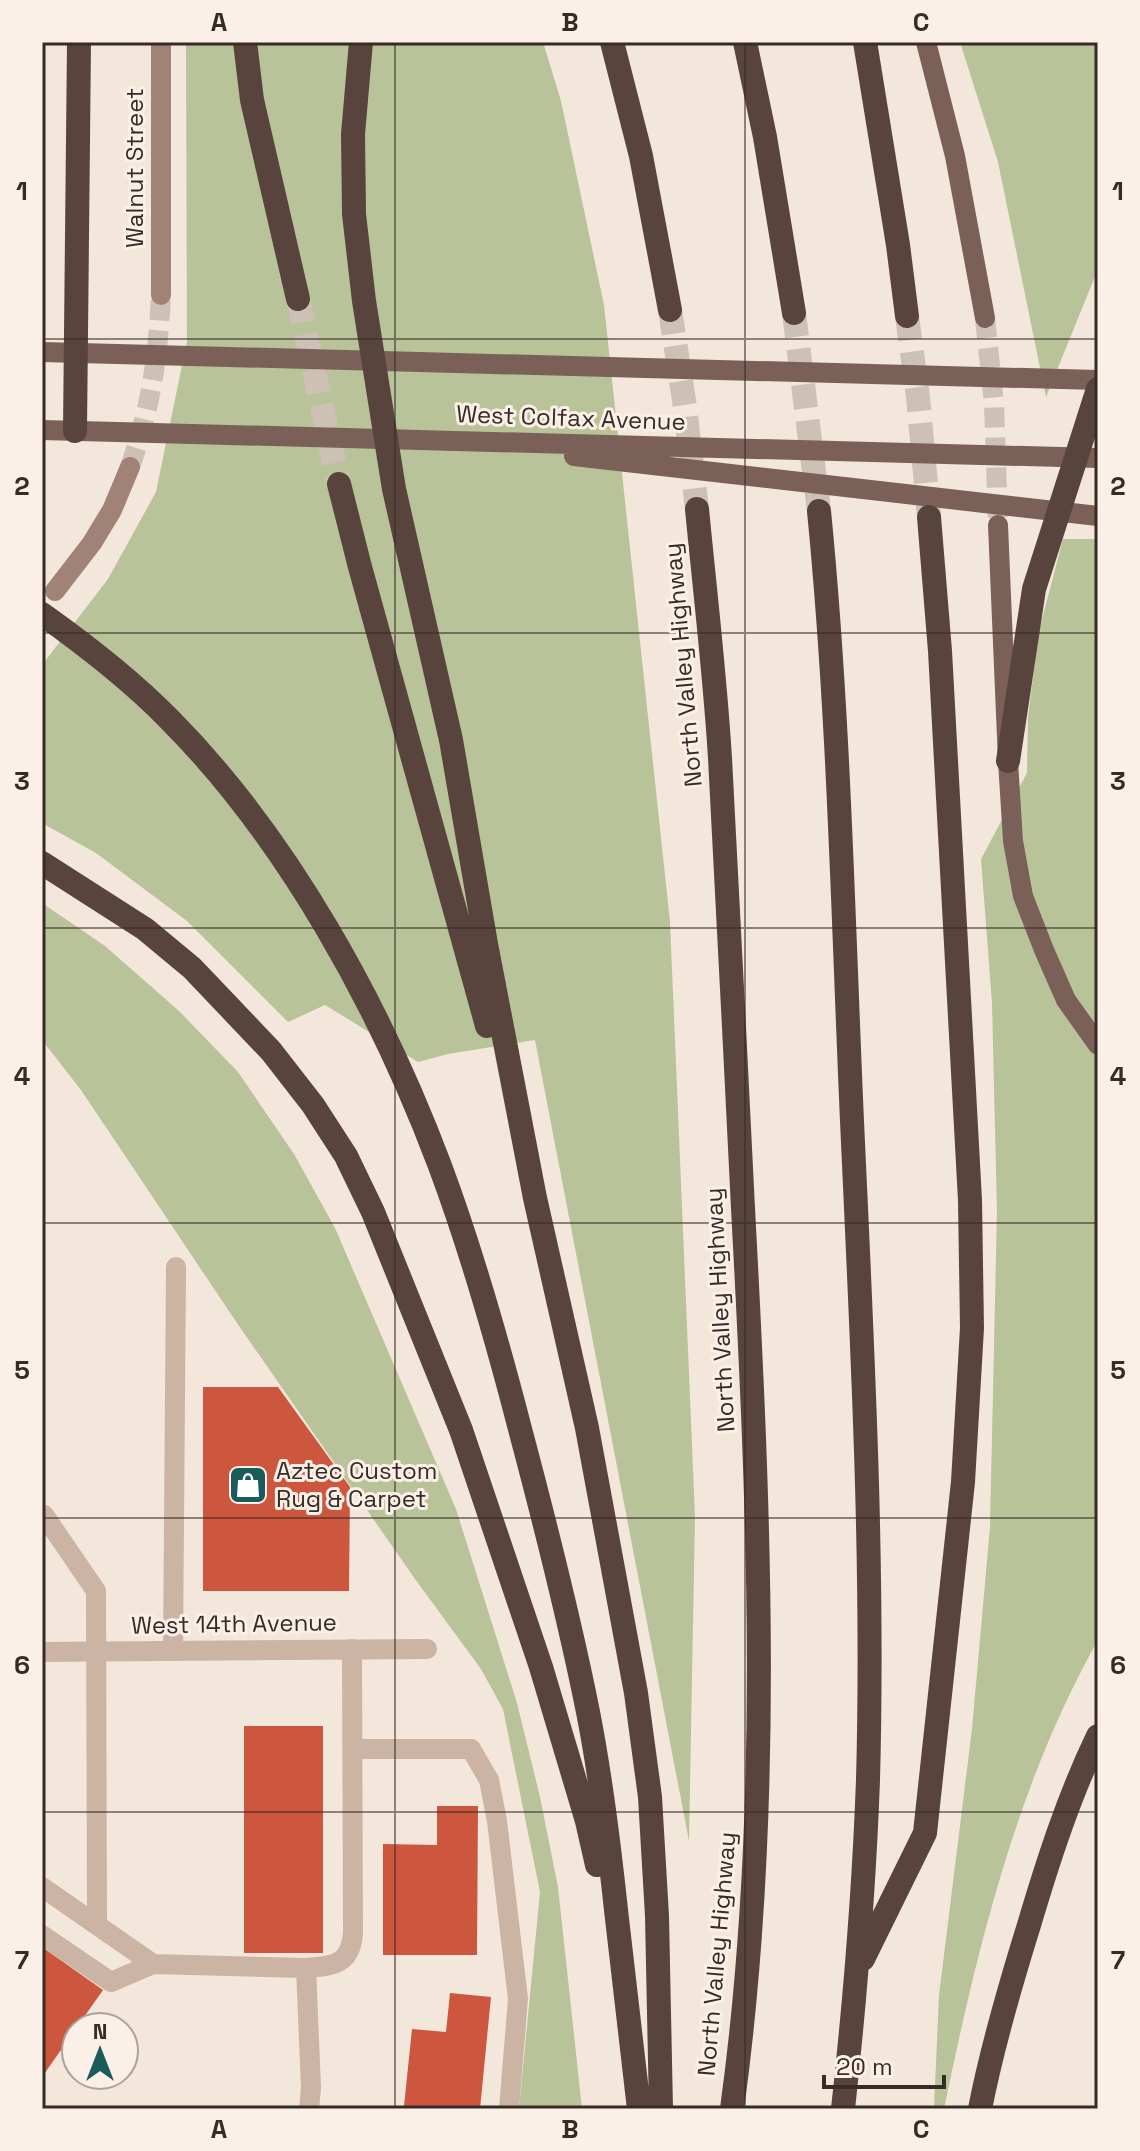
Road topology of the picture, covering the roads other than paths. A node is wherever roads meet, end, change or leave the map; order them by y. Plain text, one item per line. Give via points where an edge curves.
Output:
1 (79, 42) edge
2 (161, 42) edge
3 (245, 42) edge
4 (361, 42) edge
5 (612, 42) edge
6 (745, 42) edge
7 (865, 42) edge
8 (926, 42) edge
9 (161, 295) tunnel mouth
10 (298, 299) tunnel mouth
11 (670, 310) tunnel mouth
12 (794, 313) tunnel mouth
13 (907, 316) tunnel mouth
14 (985, 318) tunnel mouth
15 (42, 352) edge
16 (75, 353) junction
17 (1098, 380) edge
18 (1098, 389) edge
19 (42, 430) edge
20 (75, 431) junction
21 (435, 441) junction
22 (1098, 458) edge
23 (130, 467) tunnel mouth
24 (339, 484) tunnel mouth
25 (697, 509) tunnel mouth
26 (819, 511) tunnel mouth
27 (1098, 516) edge
28 (929, 517) tunnel mouth
29 (998, 525) tunnel mouth
30 (55, 591) dead end
31 (42, 614) edge
32 (1008, 761) junction
33 (42, 863) edge
34 (1098, 1045) edge
35 (535, 1198) junction
36 (176, 1267) dead end
37 (42, 1515) edge
38 (352, 1649) junction
39 (427, 1649) dead end
40 (96, 1651) junction
41 (173, 1651) junction
42 (42, 1652) edge
43 (1098, 1736) edge
44 (353, 1749) junction
45 (42, 1887) edge
46 (97, 1925) junction
47 (42, 1935) edge
48 (153, 1964) junction
49 (306, 1968) junction
50 (857, 1972) junction
51 (632, 2040) junction
52 (309, 2109) edge
53 (509, 2109) edge
54 (639, 2109) edge
55 (661, 2109) edge
56 (732, 2109) edge
57 (843, 2109) edge
58 (980, 2109) edge

1 - 16 highway
2 - 9 street, Walnut Street
3 - 10 highway via 252,100
4 - 35 highway via 353,134 354,214 364,301 394,489 451,740
5 - 11 highway via 641,156
6 - 12 highway
7 - 13 highway
8 - 14 main road via 955,156
15 - 16 main road
16 - 17 main road
16 - 20 highway
18 - 32 highway via 1034,589
19 - 20 main road, West Colfax Avenue
20 - 21 main road, West Colfax Avenue
21 - 22 main road, West Colfax Avenue
21 - 27 main road
23 - 30 street via 112,510
24 - 35 highway
25 - 56 highway, North Valley Highway via 720,754 756,1472 756,1838
26 - 50 highway via 838,792 868,1535 868,1779
28 - 50 highway via 970,1200 972,1328 963,1482 925,1833
29 - 32 main road
31 - 51 highway via 171,720 264,832 348,967 440,1166 490,1315 588,1715
32 - 34 main road via 1023,896 1066,1000
33 - 51 highway via 145,929 192,968 271,1051 346,1156 461,1430 541,1667 587,1821
35 - 55 highway via 587,1428 636,1693 650,1797
36 - 41 street
37 - 40 street via 96,1591
38 - 39 street, West 14th Avenue
38 - 41 street, West 14th Avenue
38 - 44 street
40 - 41 street, West 14th Avenue
40 - 42 street, West 14th Avenue
40 - 46 street
43 - 58 highway via 1044,1877 1008,1992
44 - 49 street via 352,1947 337,1963
44 - 53 street via 471,1749 489,1780 518,1999
45 - 46 street
46 - 48 street
47 - 48 street via 111,1982
48 - 49 street
49 - 52 street
50 - 57 highway
51 - 54 highway

